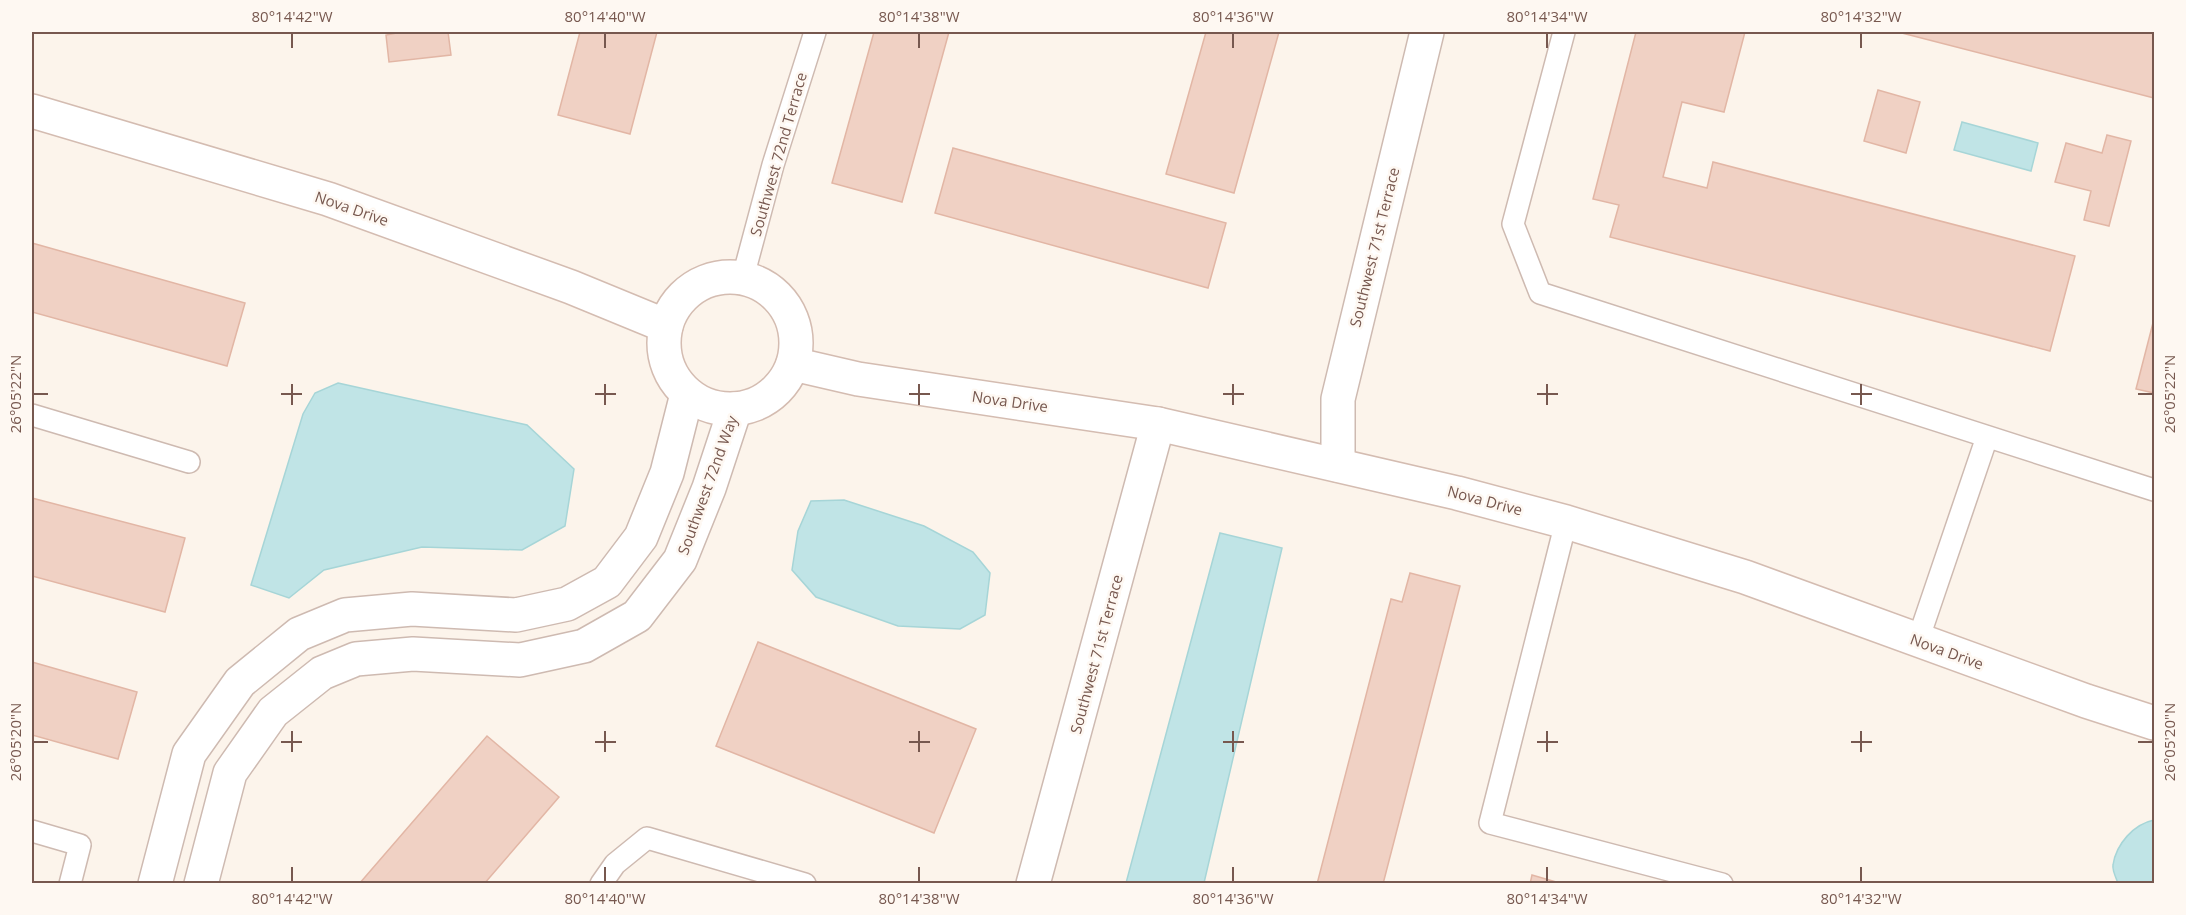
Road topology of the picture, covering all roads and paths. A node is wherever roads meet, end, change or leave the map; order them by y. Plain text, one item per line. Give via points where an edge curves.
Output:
1 (814, 32) edge
2 (1426, 32) edge
3 (1564, 32) edge
4 (32, 111) edge
5 (742, 277) junction
6 (666, 326) junction
7 (793, 364) junction
8 (687, 394) junction
9 (735, 409) junction
10 (32, 415) edge
11 (1158, 424) junction
12 (1987, 437) junction
13 (189, 462) dead end
14 (1338, 465) junction
15 (2154, 490) edge
16 (1566, 522) junction
17 (1918, 640) junction
18 (2154, 723) edge
19 (32, 831) edge
20 (70, 884) edge
21 (155, 884) edge
22 (201, 884) edge
23 (601, 884) edge
24 (805, 884) edge
25 (1033, 884) edge
26 (1722, 884) edge

1 - 5 lane, Southwest 72nd Terrace
2 - 14 street, Southwest 71st Terrace via 1338,399
3 - 12 lane via 1513,224 1540,293
4 - 6 street, Nova Drive via 328,199 571,287
5 - 6 street via 704,282 687,292
5 - 7 street via 764,286 781,300 793,319 797,341
6 - 8 street via 663,344 667,363
7 - 9 street via 785,381 771,395
7 - 11 street, Nova Drive via 858,380
8 - 9 street via 710,406
8 - 21 street via 667,473 641,537 608,582 567,604 516,615 412,609 345,615 299,634 240,682 189,754
9 - 22 street, Southwest 72nd Way via 680,560 637,616 584,646 520,660 413,654 356,659 322,673 273,712 230,773
10 - 13 lane
11 - 14 street, Nova Drive
11 - 25 street, Southwest 71st Terrace
12 - 15 lane
12 - 17 lane
14 - 16 street, Nova Drive
16 - 17 street, Nova Drive via 1745,577
16 - 26 lane via 1490,823
17 - 18 street, Nova Drive
19 - 20 lane via 80,845
23 - 24 lane via 615,864 647,838

